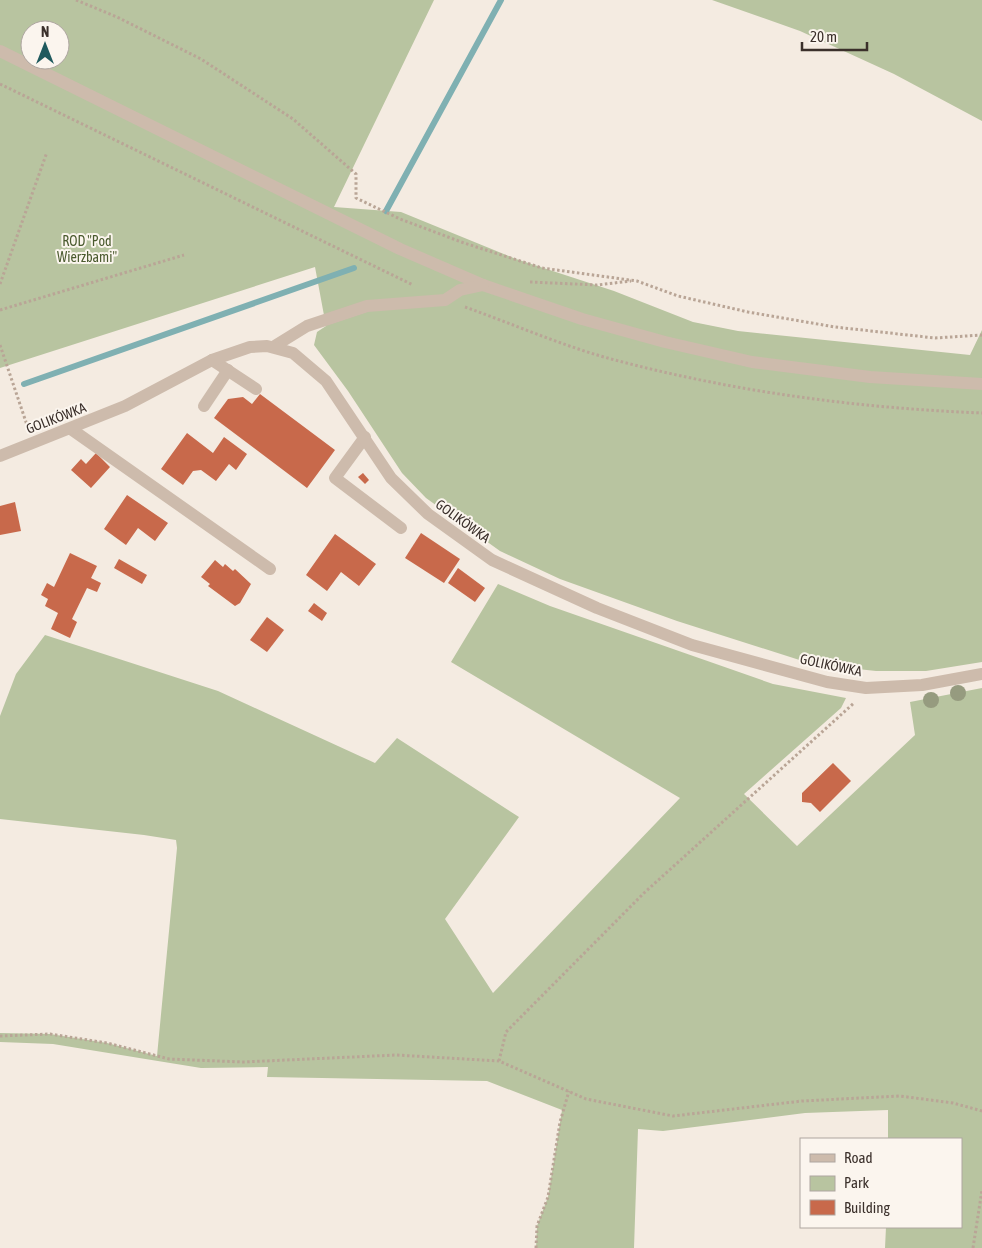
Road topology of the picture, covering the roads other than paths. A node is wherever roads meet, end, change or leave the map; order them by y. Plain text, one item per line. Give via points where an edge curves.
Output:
1 (0, 51) edge
2 (483, 284) junction
3 (273, 347) junction
4 (212, 360) junction
5 (228, 370) junction
6 (982, 384) edge
7 (256, 389) dead end
8 (204, 406) dead end
9 (71, 429) junction
10 (364, 437) junction
11 (0, 456) edge
12 (401, 528) dead end
13 (270, 570) dead end
14 (982, 674) edge

1 - 2 street via 400,249
2 - 3 street via 460,290 445,300 367,306 307,326
2 - 6 street via 582,319 752,362 870,377
3 - 4 street, GOLIKÓWKA via 250,347
3 - 10 street, GOLIKÓWKA via 293,353 316,371 336,392
4 - 5 street
4 - 9 street, GOLIKÓWKA via 125,406
5 - 7 street
5 - 8 street
9 - 11 street, GOLIKÓWKA
9 - 13 street
10 - 12 street via 335,478
10 - 14 street, GOLIKÓWKA via 391,478 438,523 492,560 597,608 692,644 827,682 866,688 922,684

